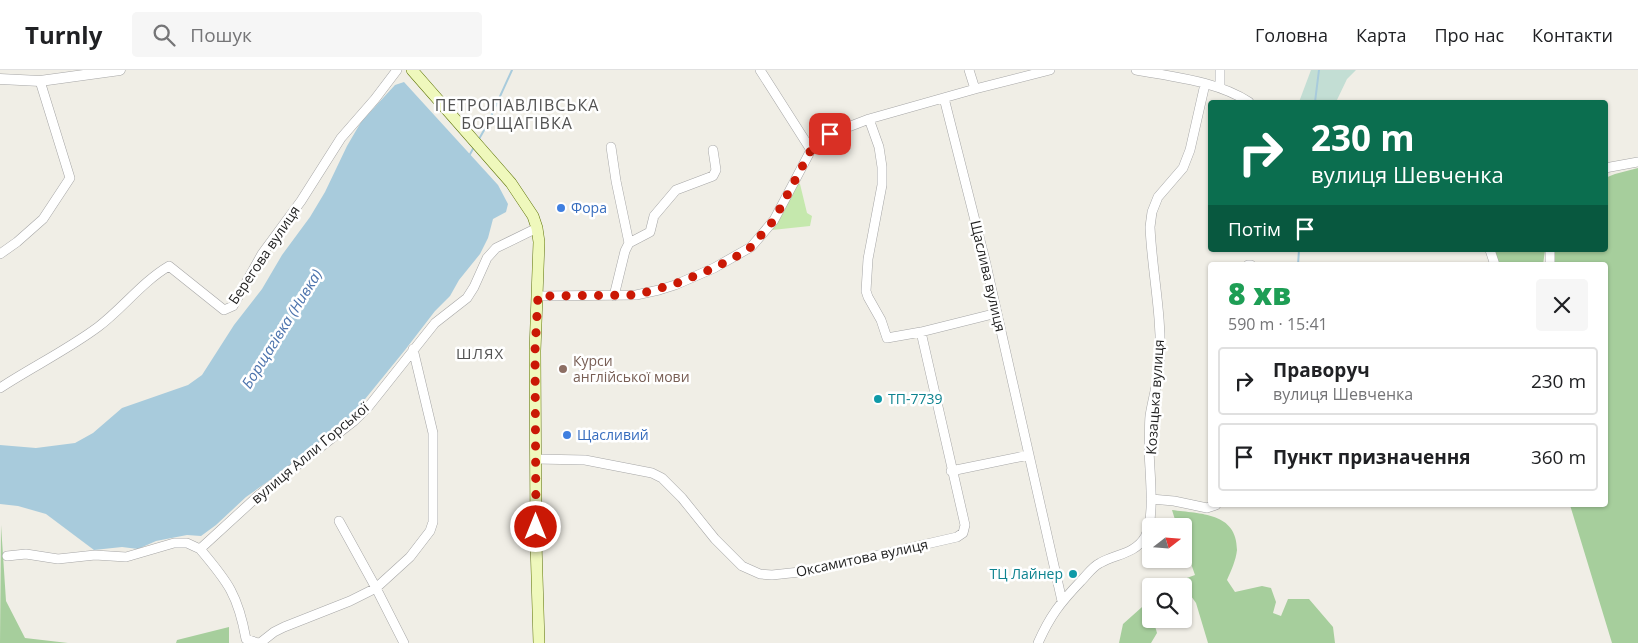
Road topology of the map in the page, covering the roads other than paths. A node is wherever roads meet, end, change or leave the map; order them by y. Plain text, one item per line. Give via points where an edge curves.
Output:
1 (120, 70) edge
2 (397, 70) edge
3 (412, 70) edge
4 (760, 70) edge
5 (969, 70) edge
6 (1050, 70) edge
7 (1136, 70) edge
8 (1220, 70) edge
9 (0, 79) edge
10 (40, 81) junction
11 (1205, 84) junction
12 (1220, 88) junction
13 (975, 89) junction
14 (944, 98) junction
15 (1246, 100) edge
16 (869, 119) junction
17 (611, 147) dead end
18 (713, 150) dead end
19 (811, 150) junction
20 (1638, 162) edge
21 (1608, 167) edge
22 (537, 228) junction
23 (629, 243) junction
24 (0, 254) edge
25 (538, 296) junction
26 (614, 296) junction
27 (997, 313) junction
28 (921, 332) junction
29 (413, 350) junction
30 (0, 388) edge
31 (1029, 455) junction
32 (536, 459) junction
33 (951, 471) junction
34 (1151, 499) junction
35 (1210, 507) edge
36 (340, 521) dead end
37 (200, 549) junction
38 (7, 556) dead end
39 (376, 588) junction
40 (1062, 601) junction
41 (259, 643) edge
42 (404, 643) edge
43 (539, 643) edge
44 (1038, 643) edge

1 - 10 street
2 - 30 street, Берегова вулиця via 341,138 262,254 233,306 224,310 169,266 68,349
3 - 22 main road via 527,205
4 - 19 street
5 - 13 street
6 - 13 street
7 - 11 street
8 - 12 street
9 - 10 street
10 - 24 street via 70,178 42,219
11 - 12 street
11 - 34 street, Козацька вулиця via 1190,150 1183,168 1158,197 1150,227 1160,326 1157,388 1150,416
12 - 15 street
13 - 14 street
14 - 16 street
14 - 27 street, Щаслива вулиця
16 - 19 street via 830,134
16 - 28 street via 879,148 882,185 868,259 866,291 887,338
17 - 23 street
18 - 23 street via 716,170 713,176 676,190 654,216 650,232
19 - 26 street via 774,220 751,247 714,268 675,284 636,295
20 - 21 street
22 - 25 main road
22 - 29 street, вулиця Алли Горської via 496,248 487,258 467,298 435,323
23 - 26 street
25 - 26 street
25 - 32 main road
27 - 28 street
27 - 31 street, Щаслива вулиця
28 - 33 street, Оксамитова вулиця
29 - 37 street, вулиця Алли Горської via 369,406
29 - 39 street via 432,433 433,522 410,557
31 - 33 street
31 - 40 street, Щаслива вулиця
32 - 33 street, Оксамитова вулиця via 586,460 652,473 673,489 742,566 772,575 809,571 957,537 965,526
32 - 43 main road
34 - 35 street
34 - 40 street, Козацька вулиця via 1150,522 1139,545 1100,563
36 - 39 street
37 - 38 street via 180,543 126,557 95,555 58,559 26,554
37 - 41 street via 230,587 238,603 246,639
39 - 41 street via 284,627
39 - 42 street
40 - 44 street, Козацька вулиця

